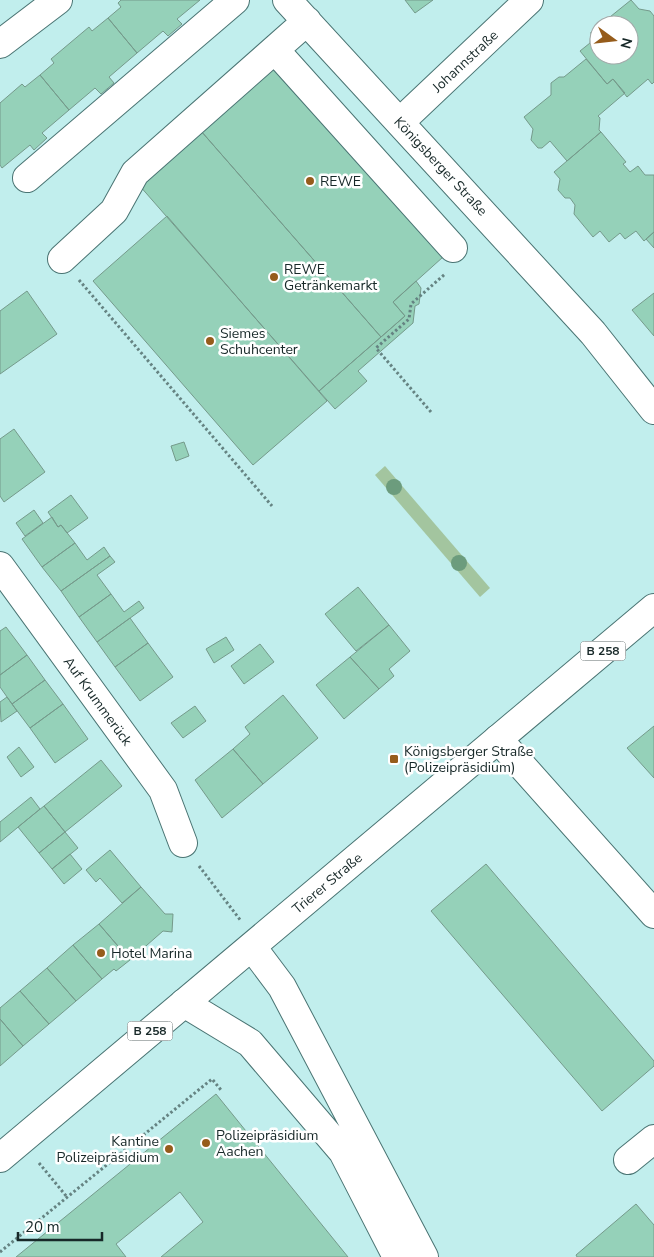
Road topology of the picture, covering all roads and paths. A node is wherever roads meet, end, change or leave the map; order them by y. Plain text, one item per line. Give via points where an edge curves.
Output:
1 (58, 0) edge
2 (235, 0) edge
3 (287, 0) edge
4 (529, 0) edge
5 (307, 21) junction
6 (0, 44) edge
7 (275, 50) junction
8 (400, 122) junction
9 (27, 178) dead end
10 (62, 259) joint
11 (452, 259) joint
12 (594, 332) junction
13 (654, 384) edge
14 (654, 410) edge
15 (431, 412) dead end
16 (272, 506) dead end
17 (0, 566) edge
18 (654, 608) edge
19 (498, 739) junction
20 (182, 843) joint
21 (654, 914) edge
22 (254, 944) junction
23 (184, 1003) junction
24 (221, 1090) dead end
25 (654, 1139) edge
26 (21, 1140) junction
27 (0, 1158) edge
28 (628, 1160) dead end
29 (67, 1197) junction
30 (0, 1252) edge
31 (397, 1257) edge
32 (424, 1257) edge

1 - 6 street
2 - 9 street
3 - 5 street, Königsberger Straße
4 - 8 street, Johannstraße
5 - 7 street
5 - 8 street, Königsberger Straße
7 - 10 street via 135,173 114,211
7 - 11 street
8 - 12 street, Königsberger Straße
10 - 16 path
11 - 15 path via 411,304 409,319 376,348
12 - 13 street, Königsberger Straße
12 - 14 street, Königsberger Straße
17 - 20 street, Auf Krummerück via 163,790
18 - 19 street, Trierer Straße / B 258
19 - 21 street
19 - 22 street, Trierer Straße / B 258
20 - 22 path
22 - 23 street, Trierer Straße / B 258
22 - 32 street via 282,986
23 - 26 street, Trierer Straße / B 258
23 - 31 street via 250,1043 343,1152
24 - 29 path via 212,1079
25 - 28 street
26 - 27 street, Trierer Straße / B 258
26 - 29 path
29 - 30 path

